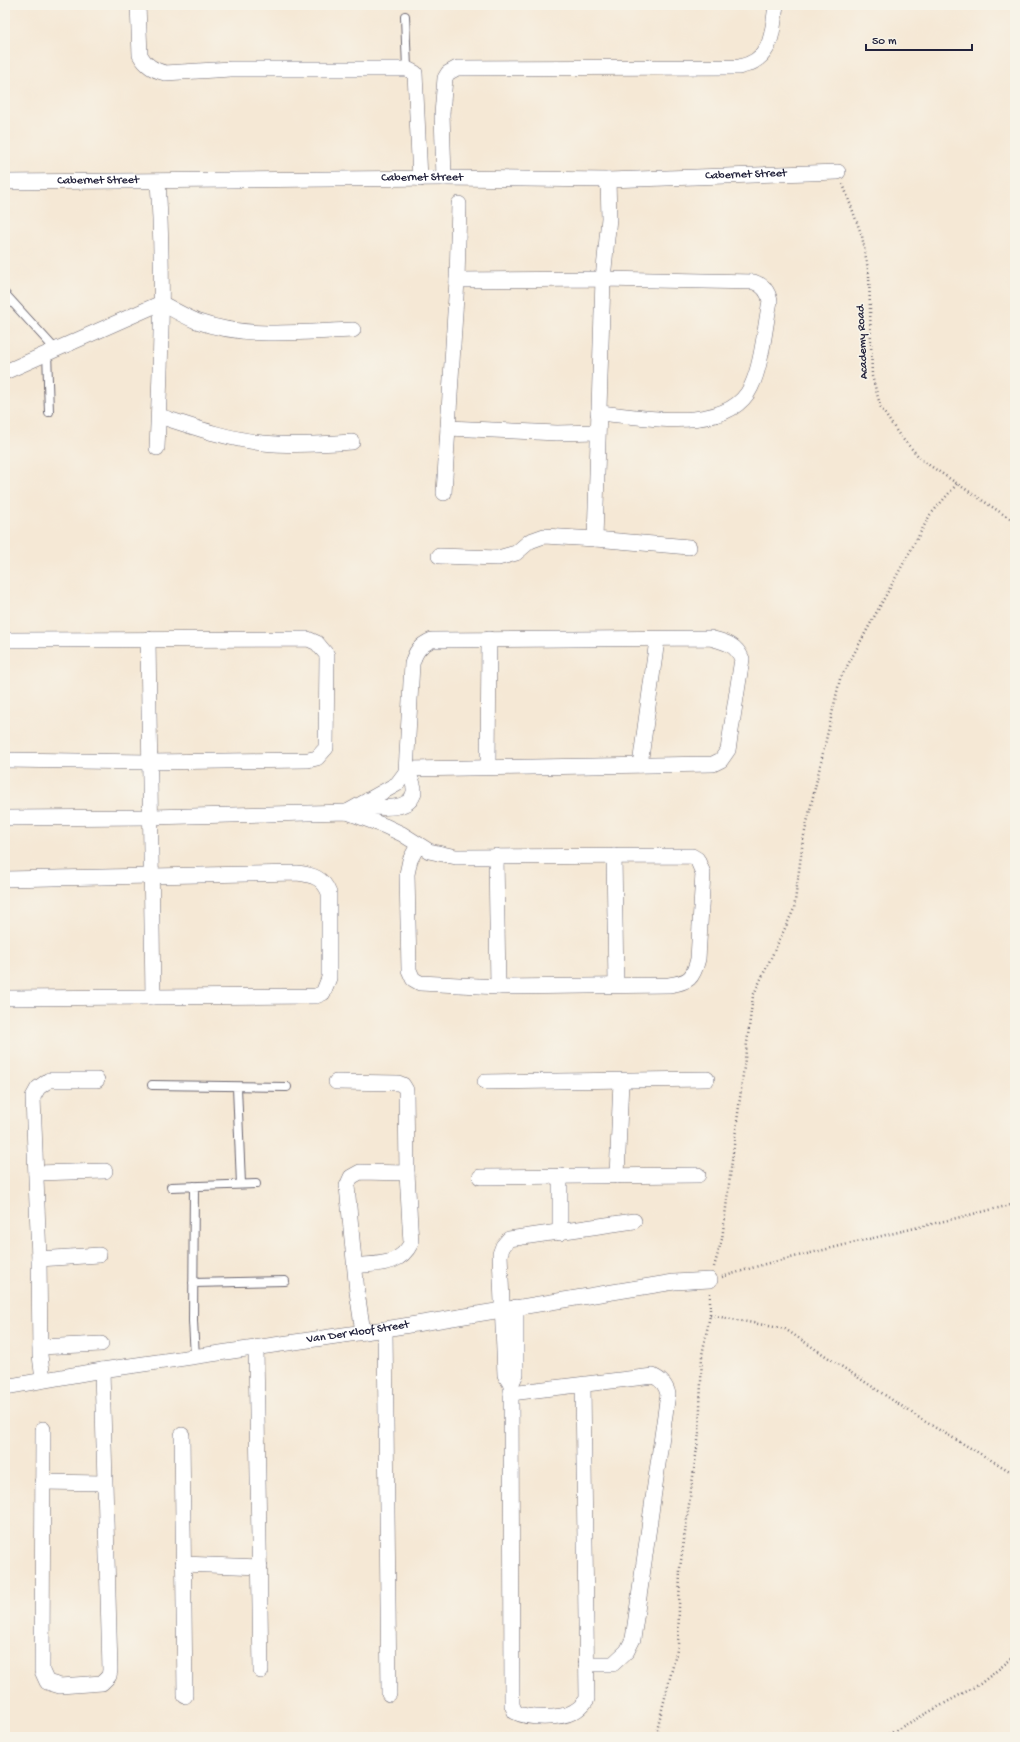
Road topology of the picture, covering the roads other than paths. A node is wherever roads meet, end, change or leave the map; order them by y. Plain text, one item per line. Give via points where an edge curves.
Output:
1 (138, 5) edge
2 (776, 5) edge
3 (405, 16) dead end
4 (407, 69) junction
5 (838, 172) road end
6 (444, 178) junction
7 (420, 179) junction
8 (608, 180) junction
9 (5, 182) edge
10 (158, 182) junction
11 (458, 204) dead end
12 (603, 279) junction
13 (457, 280) junction
14 (5, 294) edge
15 (160, 303) junction
16 (353, 330) dead end
17 (51, 351) junction
18 (5, 372) edge
19 (49, 412) dead end
20 (598, 413) junction
21 (159, 416) junction
22 (448, 428) junction
23 (597, 432) junction
24 (352, 442) dead end
25 (157, 448) dead end
26 (444, 493) dead end
27 (595, 540) junction
28 (689, 547) dead end
29 (439, 556) dead end
30 (148, 639) junction
31 (489, 639) junction
32 (5, 640) edge
33 (656, 640) junction
34 (5, 760) edge
35 (150, 762) junction
36 (640, 765) junction
37 (488, 766) junction
38 (407, 770) junction
39 (352, 809) junction
40 (151, 817) junction
41 (5, 818) edge
42 (418, 845) junction
43 (496, 856) junction
44 (614, 856) junction
45 (153, 876) junction
46 (5, 880) edge
47 (616, 984) junction
48 (498, 987) junction
49 (5, 998) edge
50 (154, 998) junction
51 (707, 1079) dead end
52 (97, 1080) dead end
53 (621, 1081) junction
54 (336, 1082) dead end
55 (485, 1082) dead end
56 (152, 1086) dead end
57 (237, 1087) junction
58 (287, 1087) dead end
59 (105, 1171) dead end
60 (36, 1173) junction
61 (407, 1173) junction
62 (698, 1175) dead end
63 (560, 1176) junction
64 (617, 1176) junction
65 (480, 1177) dead end
66 (241, 1184) junction
67 (256, 1184) dead end
68 (194, 1186) junction
69 (171, 1187) dead end
70 (634, 1221) dead end
71 (560, 1233) junction
72 (99, 1255) dead end
73 (39, 1260) junction
74 (355, 1266) junction
75 (710, 1280) road end
76 (285, 1281) dead end
77 (193, 1283) junction
78 (509, 1309) junction
79 (385, 1329) junction
80 (363, 1332) junction
81 (101, 1344) dead end
82 (40, 1347) junction
83 (256, 1348) junction
84 (195, 1357) junction
85 (102, 1370) junction
86 (43, 1380) junction
87 (583, 1385) junction
88 (5, 1387) edge
89 (511, 1389) junction
90 (42, 1429) dead end
91 (182, 1435) dead end
92 (42, 1482) junction
93 (104, 1483) junction
94 (183, 1564) junction
95 (260, 1567) junction
96 (586, 1664) junction
97 (261, 1672) dead end
98 (389, 1694) dead end
99 (185, 1696) dead end

1 - 4 street via 140,55 143,62 157,71
2 - 6 street via 769,46 760,58 749,65 452,70 445,78
3 - 4 lane
4 - 7 street via 415,73
5 - 8 street, Cabernet Street
6 - 7 street, Cabernet Street
6 - 8 street, Cabernet Street
7 - 10 street, Cabernet Street
8 - 12 street via 609,218
9 - 10 street, Cabernet Street
10 - 15 street
11 - 13 street
12 - 13 street
12 - 20 street
12 - 20 street via 754,282 764,287 770,301 755,378 745,398 735,405 696,420 678,421
13 - 22 street
14 - 17 lane
15 - 16 street via 196,320 229,329 273,333
15 - 17 street
15 - 21 street
17 - 18 street
17 - 19 lane
20 - 23 street
21 - 24 street via 212,434 263,443
21 - 25 street
22 - 23 street via 556,433
22 - 26 street
23 - 27 street
27 - 28 street
27 - 29 street via 544,536 530,541 516,553 498,558
30 - 32 street
30 - 35 street
30 - 35 street via 308,639 318,643 327,655 326,748 317,758
31 - 33 street
31 - 37 street
31 - 38 street via 432,640 423,644 415,654 412,664
33 - 36 street
33 - 36 street via 710,638 729,643 738,650 742,659 728,750 721,760 713,764
34 - 35 street
35 - 40 street
36 - 37 street
37 - 38 street
38 - 39 street via 397,784
38 - 39 street via 414,789 408,804
39 - 40 street
39 - 42 street
40 - 41 street
40 - 45 street
42 - 43 street via 439,855
42 - 48 street via 410,860 407,874 409,970 413,979 420,983
43 - 44 street
43 - 48 street
44 - 47 street
44 - 47 street via 692,856 697,859 703,873 698,959 691,978 684,983 669,985
45 - 46 street
45 - 50 street
45 - 50 street via 296,873 322,880 329,893 330,978 323,993 316,996
47 - 48 street
49 - 50 street
51 - 53 street
52 - 60 street via 48,1080 38,1088 33,1097
53 - 55 street
53 - 64 street
54 - 61 street via 398,1083 406,1090
56 - 57 lane
57 - 58 lane
57 - 66 lane
59 - 60 street
60 - 73 street
61 - 74 street via 411,1243 406,1253 396,1260
61 - 74 street via 360,1172 351,1177 347,1186
62 - 64 street
63 - 64 street
63 - 65 street
63 - 71 street
66 - 67 lane
66 - 68 lane
68 - 69 lane
68 - 77 lane
70 - 71 street
71 - 78 street via 509,1239 503,1246 500,1254
72 - 73 street
73 - 82 street
74 - 80 street
75 - 78 street, Van Der Kloof Street via 674,1282
76 - 77 lane
77 - 84 lane
78 - 79 street, Van Der Kloof Street
78 - 89 street via 510,1337 506,1375
79 - 80 street, Van Der Kloof Street
79 - 98 street
80 - 83 street, Van Der Kloof Street
81 - 82 street
82 - 86 street
83 - 84 street, Van Der Kloof Street
83 - 95 street
84 - 85 street, Van Der Kloof Street
85 - 86 street, Van Der Kloof Street
85 - 93 street
86 - 88 street, Van Der Kloof Street
87 - 89 street
87 - 96 street
87 - 96 street via 653,1376 663,1382 668,1394 633,1639 627,1651 613,1664
89 - 96 street via 512,1705 515,1712 524,1716 560,1716 581,1707 587,1699
90 - 92 street
91 - 94 street
92 - 93 street
92 - 93 street via 42,1671 48,1682 60,1686 102,1683 110,1670
94 - 95 street
94 - 99 street
95 - 97 street

